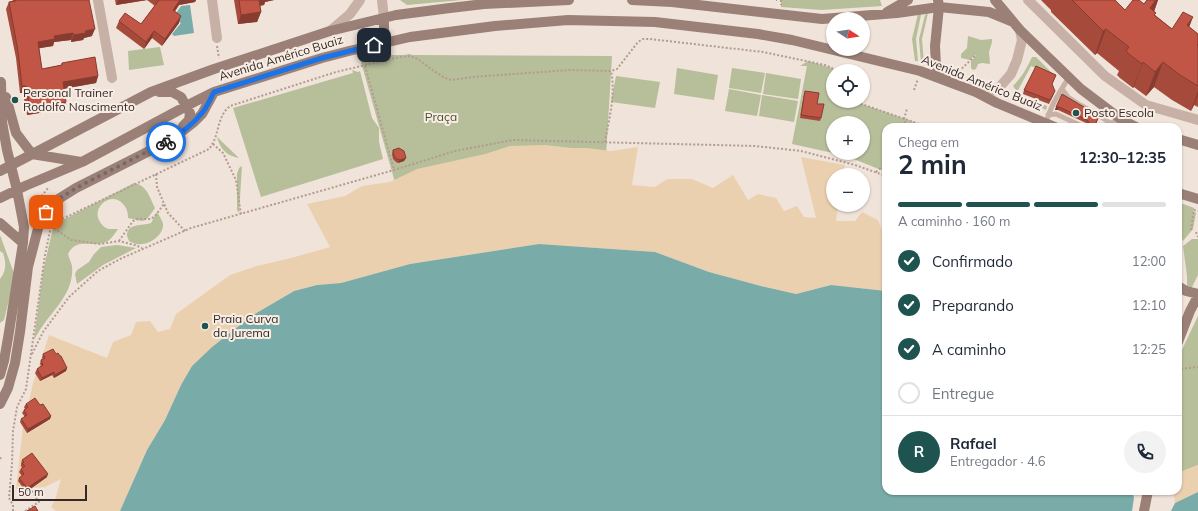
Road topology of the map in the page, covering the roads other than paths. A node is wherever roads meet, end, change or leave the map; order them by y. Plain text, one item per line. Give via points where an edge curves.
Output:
1 (98, 0) edge
2 (212, 0) edge
3 (360, 0) edge
4 (382, 0) edge
5 (569, 0) edge
6 (632, 0) edge
7 (908, 0) edge
8 (994, 0) edge
9 (1028, 0) edge
10 (939, 4) edge
11 (883, 14) junction
12 (384, 18) junction
13 (1011, 21) junction
14 (1020, 30) junction
15 (330, 31) junction
16 (217, 38) road end
17 (322, 58) junction
18 (1069, 77) junction
19 (112, 78) dead end
20 (1, 79) edge
21 (948, 82) junction
22 (1062, 89) junction
23 (151, 92) junction
24 (214, 92) junction
25 (976, 92) junction
26 (187, 106) junction
27 (1119, 118) junction
28 (1198, 120) edge
29 (1050, 122) edge
30 (1075, 123) edge
31 (1128, 123) edge
32 (1, 126) edge
33 (171, 140) junction
34 (1182, 140) edge
35 (1198, 145) edge
36 (32, 154) junction
37 (82, 162) junction
38 (11, 165) junction
39 (0, 172) edge
40 (17, 190) junction
41 (1182, 194) edge
42 (0, 198) edge
43 (1198, 199) edge
44 (0, 223) edge
45 (23, 243) junction
46 (1182, 288) edge
47 (1198, 295) edge
48 (1182, 332) edge
49 (0, 375) edge
50 (0, 404) edge
51 (1147, 495) edge
52 (1144, 511) edge

1 - 19 street
2 - 16 street
3 - 15 street via 350,14
4 - 12 street
5 - 12 main road, Avenida Américo Buaiz via 484,4
6 - 11 main road via 822,19
7 - 11 main road
8 - 13 main road
9 - 28 street via 1105,76 1146,105
10 - 11 main road
10 - 13 main road via 988,12
10 - 21 main road via 934,46 936,66
12 - 15 main road, Avenida Américo Buaiz
12 - 17 main road via 384,31 380,36
13 - 14 main road
14 - 18 main road
14 - 25 street via 1022,40 1011,74 997,90
15 - 23 main road, Avenida Américo Buaiz
17 - 21 main road, Avenida Américo Buaiz via 410,37 496,26 568,20 655,22 792,40 920,71
17 - 24 main road, Avenida Américo Buaiz
18 - 22 lane
18 - 27 main road via 1080,89
20 - 32 main road
20 - 36 main road via 16,133
21 - 25 main road, Avenida Américo Buaiz
22 - 27 lane via 1068,97 1110,123
22 - 29 lane
23 - 26 main road via 172,92 181,97
23 - 36 main road, Avenida Américo Buaiz
24 - 26 main road, Avenida Américo Buaiz
24 - 33 main road via 202,114
25 - 29 main road, Avenida Américo Buaiz via 997,103
26 - 33 main road via 189,120
26 - 37 main road, Avenida Américo Buaiz
27 - 31 main road
29 - 30 lane via 1056,114
32 - 38 main road
33 - 50 main road via 76,188 52,203 40,221 28,267 15,363 8,388
34 - 35 main road
36 - 37 main road
36 - 38 main road, Avenida Américo Buaiz
37 - 40 main road, Avenida Américo Buaiz
38 - 39 main road, Avenida Américo Buaiz
38 - 40 main road
40 - 42 main road, Avenida Américo Buaiz
40 - 45 main road via 24,227
41 - 43 main road
44 - 45 main road
45 - 49 main road
46 - 47 main road
47 - 48 main road
51 - 52 main road

